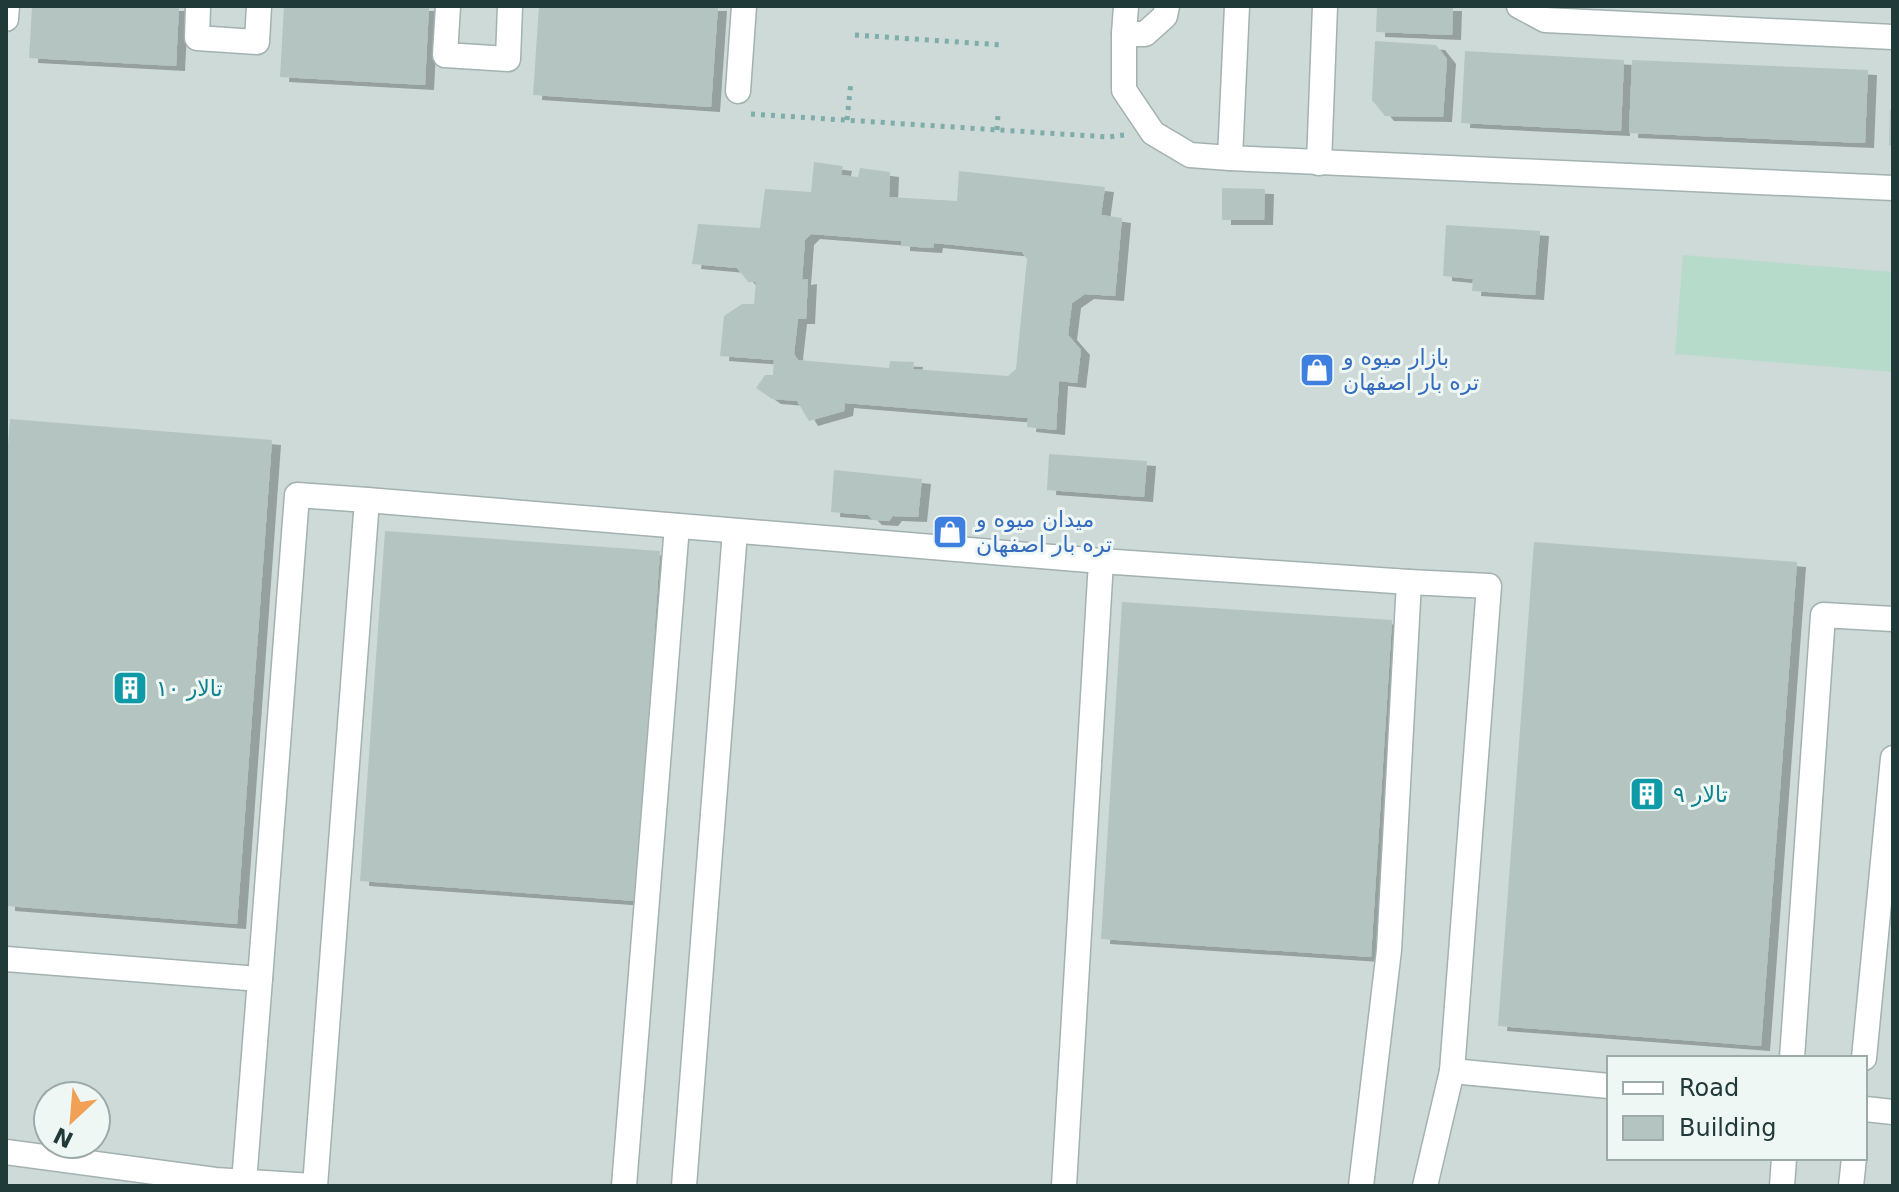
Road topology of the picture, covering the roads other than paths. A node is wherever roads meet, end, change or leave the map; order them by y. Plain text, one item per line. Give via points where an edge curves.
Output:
1 (7, 6) edge
2 (198, 6) edge
3 (259, 6) edge
4 (448, 6) edge
5 (510, 6) edge
6 (744, 6) edge
7 (1126, 6) edge
8 (1167, 6) edge
9 (1237, 6) edge
10 (1325, 6) edge
11 (1519, 6) edge
12 (6, 19) edge
13 (1124, 34) junction
14 (1893, 37) edge
15 (738, 91) road end
16 (1230, 158) junction
17 (1319, 163) junction
18 (1893, 188) edge
19 (367, 500) junction
20 (677, 526) junction
21 (735, 531) junction
22 (1101, 561) junction
23 (1409, 582) junction
24 (1893, 619) edge
25 (1893, 758) edge
26 (6, 959) edge
27 (260, 979) junction
28 (1792, 1056) edge
29 (1864, 1056) edge
30 (1452, 1071) junction
31 (1607, 1086) edge
32 (1867, 1109) edge
33 (1893, 1112) edge
34 (6, 1152) edge
35 (1784, 1160) edge
36 (1854, 1160) edge
37 (244, 1182) junction
38 (281, 1185) edge
39 (314, 1186) edge
40 (624, 1186) edge
41 (684, 1186) edge
42 (1064, 1186) edge
43 (1361, 1186) edge
44 (1425, 1186) edge
45 (1782, 1186) edge
46 (1851, 1186) edge

1 - 12 lane
2 - 3 lane via 197,38 257,42
4 - 5 lane via 445,55 508,59
6 - 15 lane
7 - 13 lane
8 - 13 lane via 1165,16 1145,34
9 - 16 lane
10 - 17 lane
11 - 14 lane via 1545,20
13 - 16 lane via 1124,90 1153,133 1190,155
16 - 17 lane
17 - 18 lane
19 - 20 lane
19 - 27 lane via 297,495
19 - 39 lane
20 - 21 lane
20 - 40 lane
21 - 22 lane
21 - 41 lane
22 - 23 lane
22 - 42 lane
23 - 30 lane via 1489,586
23 - 43 lane via 1389,950
24 - 28 lane via 1823,615
25 - 29 lane
26 - 27 lane
27 - 37 lane
30 - 31 lane
30 - 44 lane
32 - 33 lane
34 - 37 lane
35 - 45 lane
36 - 46 lane
37 - 38 lane
38 - 39 lane

